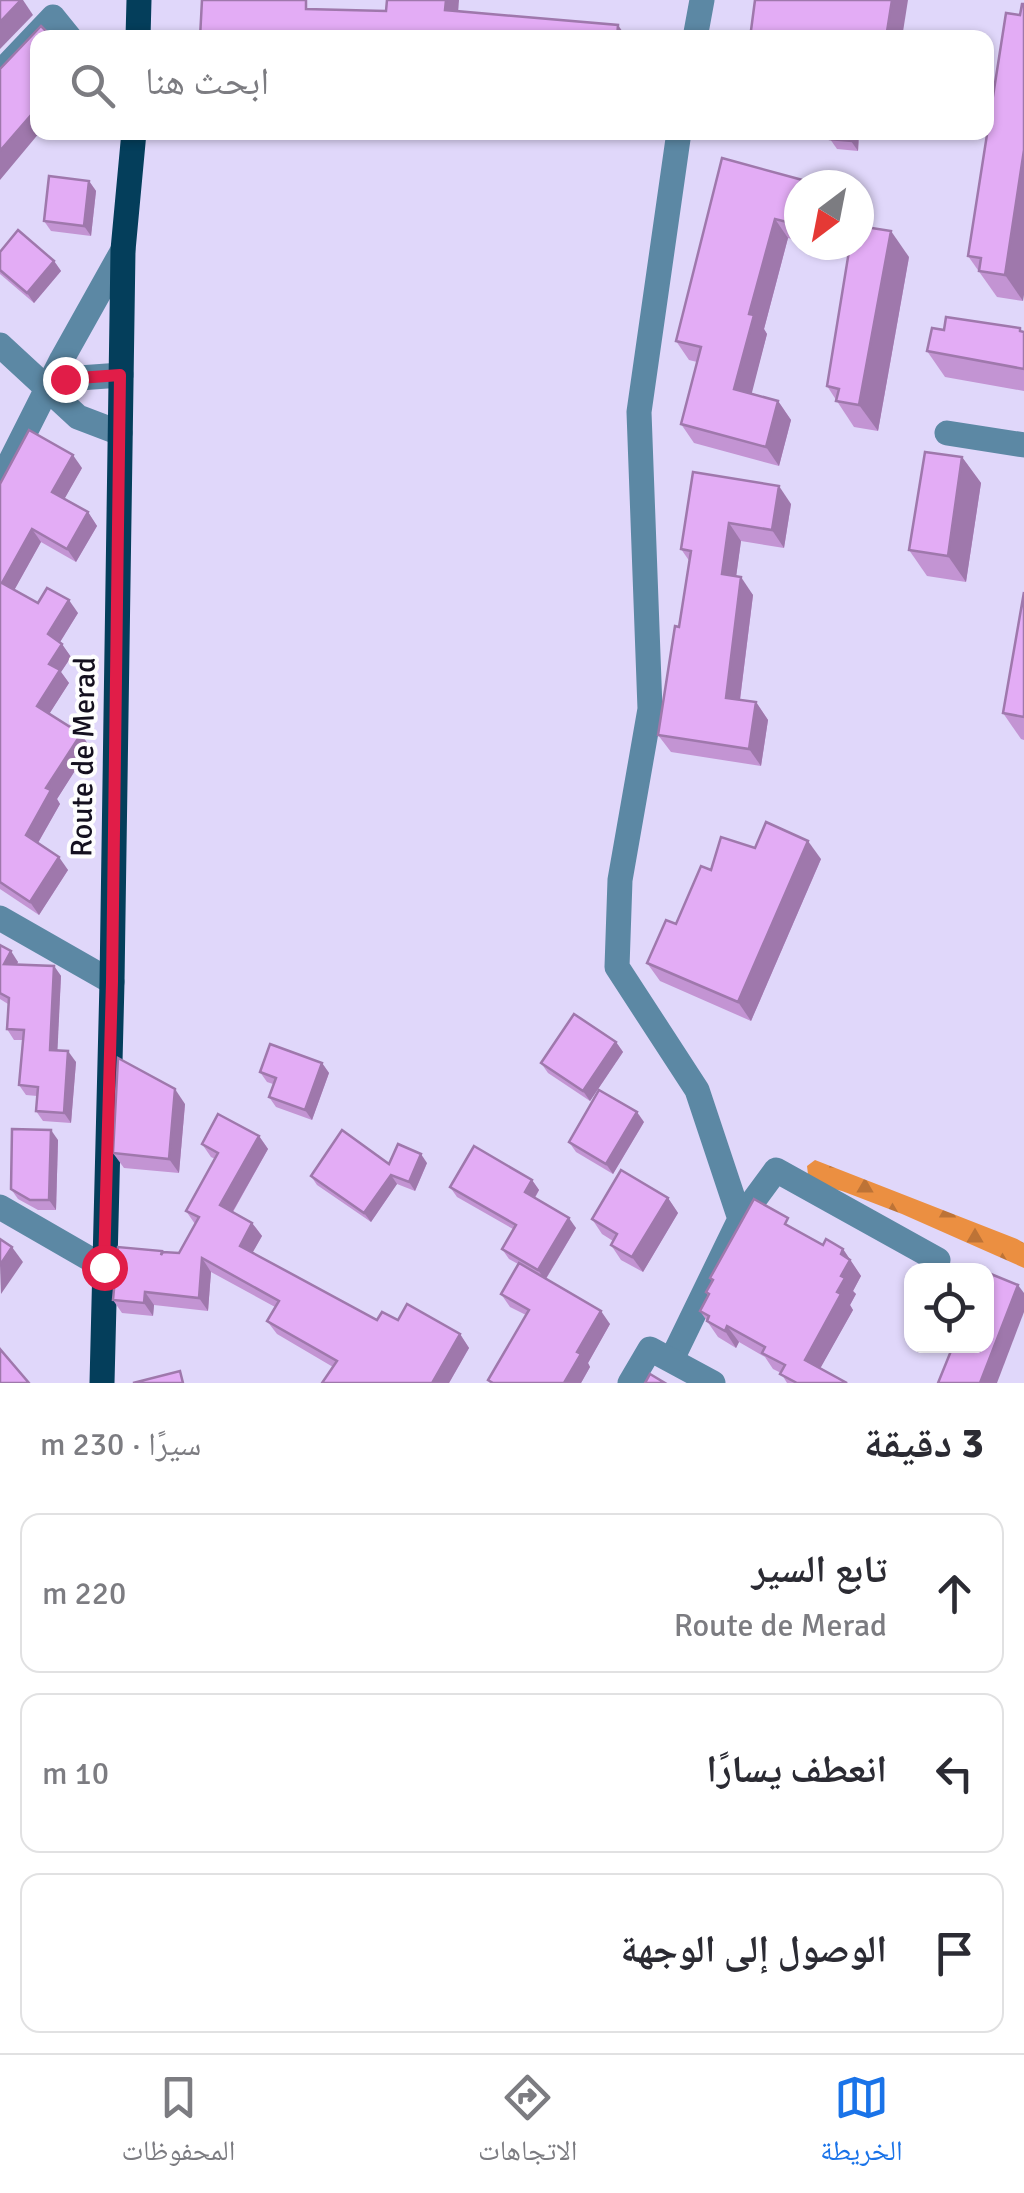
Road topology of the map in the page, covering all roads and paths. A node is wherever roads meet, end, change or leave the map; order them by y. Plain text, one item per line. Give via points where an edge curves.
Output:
1 (139, 0) edge
2 (702, 0) edge
3 (40, 30) edge
4 (64, 30) edge
5 (138, 30) edge
6 (696, 30) edge
7 (30, 41) edge
8 (0, 72) edge
9 (133, 140) edge
10 (678, 140) edge
11 (123, 250) junction
12 (0, 345) edge
13 (120, 375) junction
14 (49, 388) junction
15 (120, 432) junction
16 (947, 432) dead end
17 (1024, 445) edge
18 (0, 482) edge
19 (0, 918) edge
20 (112, 982) junction
21 (0, 1207) edge
22 (740, 1220) junction
23 (938, 1260) dead end
24 (104, 1267) junction
25 (672, 1360) junction
26 (102, 1383) edge
27 (630, 1383) edge
28 (713, 1383) edge

1 - 5 main road
2 - 6 street
3 - 4 street via 53,17
7 - 8 street
9 - 11 main road, Route de Merad
10 - 22 street via 640,412 650,709 620,880 618,967 697,1090
11 - 13 main road, Route de Merad
11 - 14 street
12 - 14 street
13 - 14 street via 65,379
13 - 15 main road, Route de Merad
14 - 15 street via 78,416
14 - 18 street
15 - 20 main road, Route de Merad
16 - 17 street
19 - 20 street
20 - 24 main road, Route de Merad
21 - 24 street
22 - 23 street via 776,1170
22 - 25 street
24 - 26 main road, Route de Merad
25 - 27 street via 650,1349
25 - 28 street

